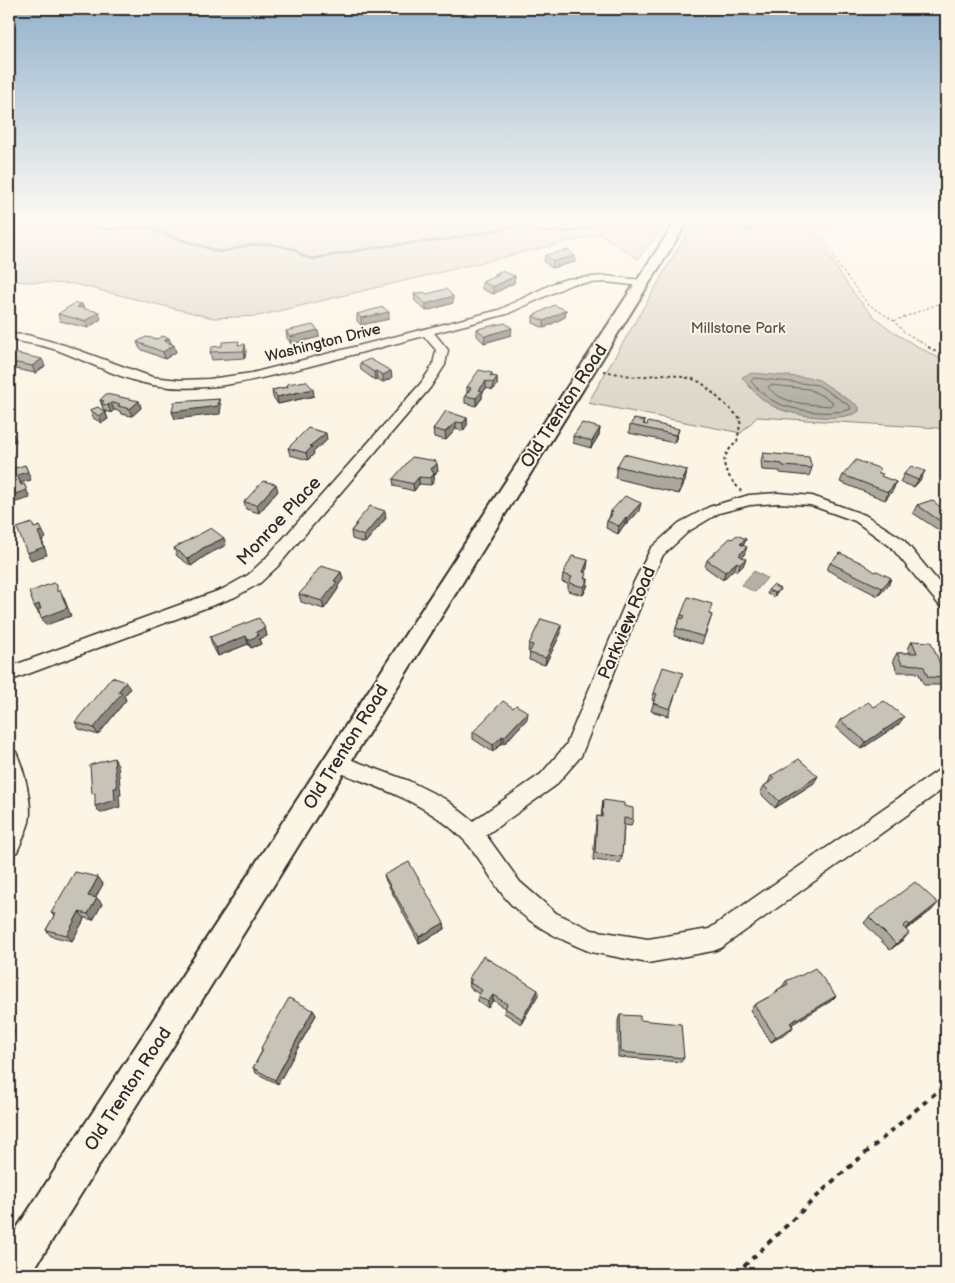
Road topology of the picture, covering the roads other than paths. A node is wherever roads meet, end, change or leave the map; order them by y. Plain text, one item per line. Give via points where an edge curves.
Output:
1 (574, 281) edge
2 (623, 281) edge
3 (642, 283) joint
4 (427, 332) junction
5 (9, 337) edge
6 (946, 602) edge
7 (9, 674) edge
8 (9, 758) edge
9 (337, 763) junction
10 (946, 776) edge
11 (472, 833) junction
12 (9, 845) edge
13 (9, 1274) edge

1 - 4 street, Washington Drive via 558,285 508,310
2 - 3 street, Washington Drive
3 - 9 main road, Old Trenton Road
4 - 5 street, Washington Drive via 252,377 173,384 138,378 68,349
4 - 7 street, Monroe Place via 442,350 439,365 426,385 272,563 254,579 229,593
6 - 11 street, Parkview Road via 898,544 860,518 812,501 778,498 749,500 714,510 684,527 657,552 574,750 548,780
8 - 12 street via 18,792 19,821
9 - 11 street via 402,787 438,805
9 - 13 main road, Old Trenton Road
10 - 11 street via 713,940 648,951 591,941 548,921 512,889

